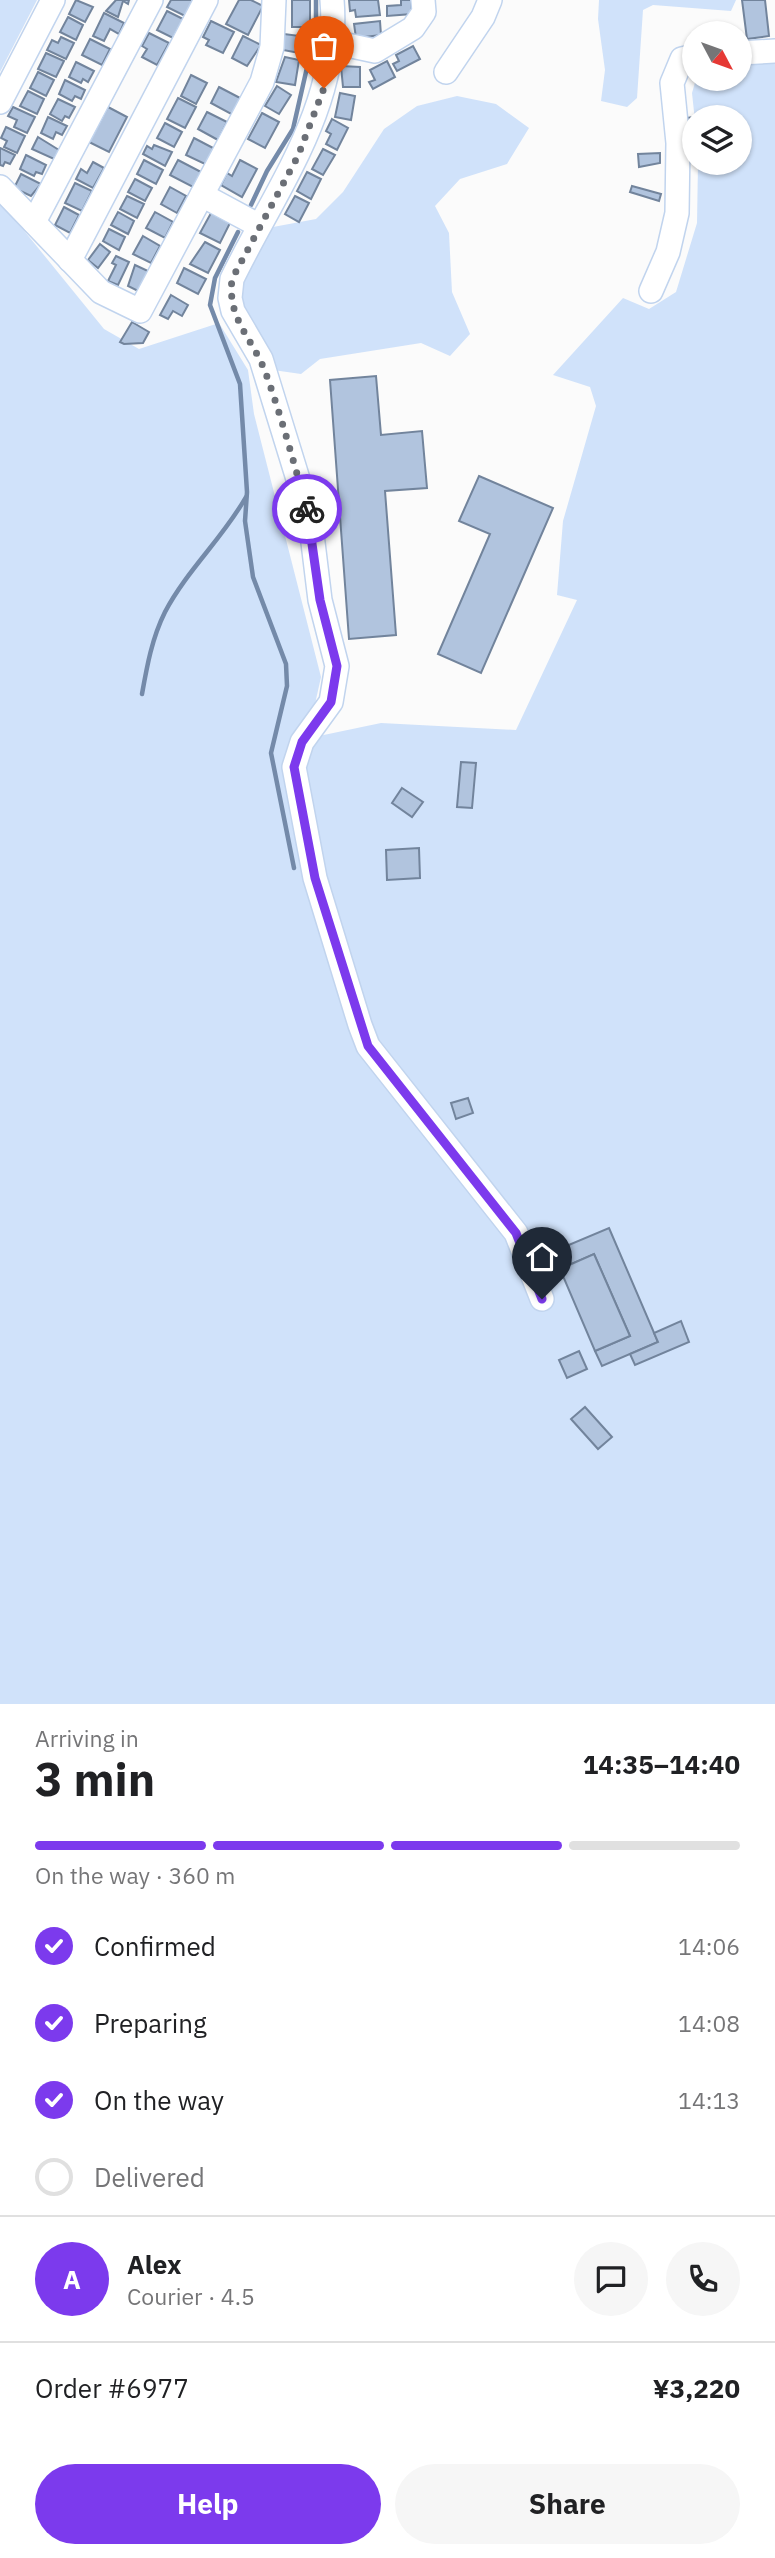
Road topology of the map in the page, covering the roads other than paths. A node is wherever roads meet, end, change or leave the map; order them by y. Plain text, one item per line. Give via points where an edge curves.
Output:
1 (52, 0) edge
2 (151, 0) edge
3 (206, 0) edge
4 (274, 0) edge
5 (332, 0) edge
6 (423, 0) edge
7 (491, 0) edge
8 (332, 42) junction
9 (775, 51) edge
10 (752, 52) edge
11 (682, 59) edge
12 (446, 72) dead end
13 (0, 102) edge
14 (0, 187) edge
15 (202, 195) junction
16 (34, 222) junction
17 (258, 225) junction
18 (69, 260) junction
19 (651, 291) dead end
20 (542, 1299) dead end

1 - 13 street
2 - 16 street
3 - 18 street
4 - 15 street via 272,47 262,82
5 - 8 street
6 - 8 street via 424,12 413,28 375,51
7 - 12 street
8 - 17 street via 318,110 298,156
9 - 10 street
11 - 19 street via 672,83 678,143 677,213 668,252
14 - 16 street
15 - 17 street
15 - 18 street via 140,311 101,292
16 - 18 street
17 - 20 street via 232,279 230,299 264,368 310,518 320,600 337,666 331,702 302,742 294,767 315,878 368,1046 516,1233

